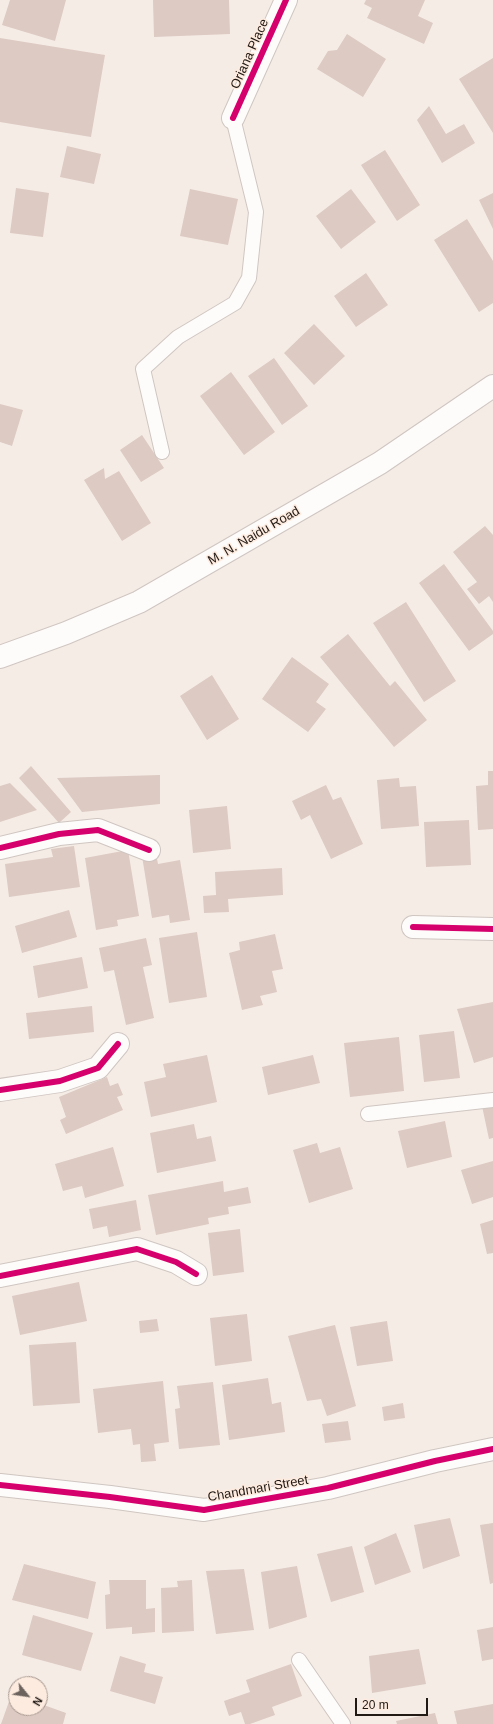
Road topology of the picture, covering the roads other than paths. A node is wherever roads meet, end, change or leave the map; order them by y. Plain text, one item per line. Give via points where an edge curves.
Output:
1 (286, 0) edge
2 (234, 118) joint
3 (493, 386) edge
4 (162, 452) dead end
5 (0, 657) edge
6 (0, 848) edge
7 (149, 850) dead end
8 (413, 927) dead end
9 (493, 929) edge
10 (118, 1044) dead end
11 (0, 1090) edge
12 (493, 1100) edge
13 (368, 1114) dead end
14 (196, 1274) dead end
15 (0, 1276) edge
16 (493, 1449) edge
17 (0, 1485) edge
18 (299, 1660) dead end
19 (343, 1724) edge

1 - 2 street, Oriana Place
2 - 4 lane via 256,212 249,278 234,303 178,337 143,369
3 - 5 street, M. N. Naidu Road via 380,464 139,602
6 - 7 street via 59,834 98,830
8 - 9 street
10 - 11 street via 98,1068 60,1081
12 - 13 lane
14 - 15 street via 176,1262 137,1249
16 - 17 street, Chandmari Street via 328,1488 204,1510
18 - 19 lane

